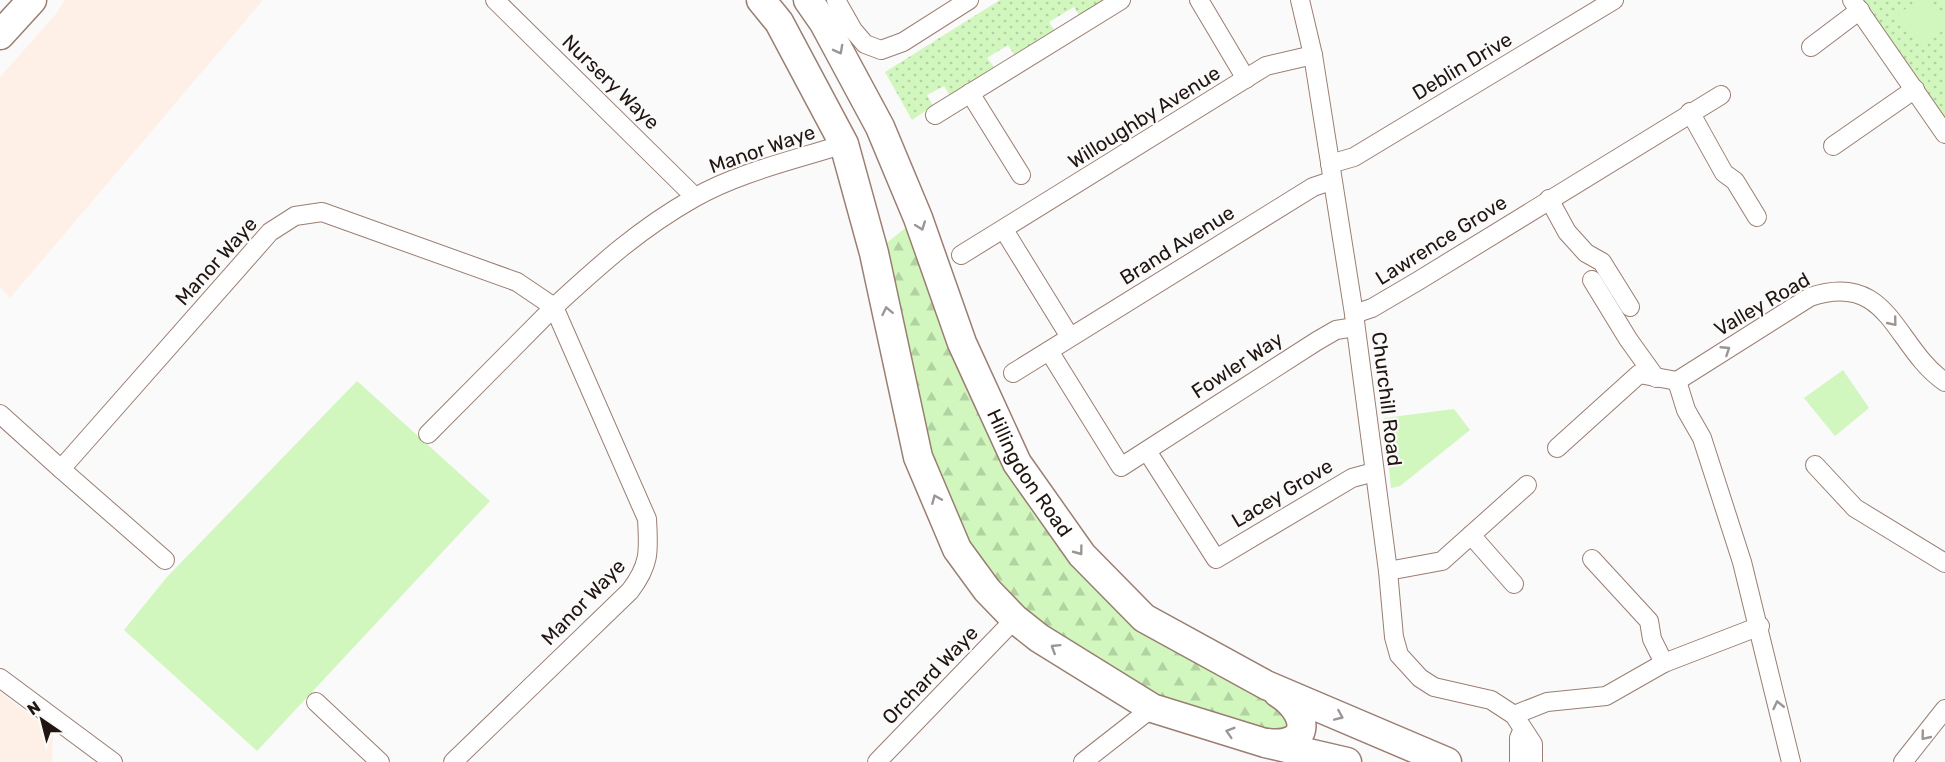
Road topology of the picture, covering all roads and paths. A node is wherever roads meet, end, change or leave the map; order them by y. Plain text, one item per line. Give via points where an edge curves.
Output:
1 (32, 0) edge
2 (495, 0) edge
3 (761, 0) edge
4 (808, 0) edge
5 (837, 0) edge
6 (969, 0) edge
7 (1121, 0) edge
8 (1199, 0) edge
9 (1300, 0) edge
10 (1614, 0) edge
11 (1856, 5) edge
12 (0, 35) edge
13 (1811, 47) dead end
14 (1313, 55) junction
15 (1246, 79) junction
16 (1915, 89) junction
17 (970, 93) junction
18 (1721, 95) dead end
19 (1690, 112) junction
20 (936, 115) dead end
21 (1945, 134) edge
22 (844, 144) junction
23 (1833, 146) dead end
24 (1331, 172) junction
25 (1021, 175) dead end
26 (695, 197) junction
27 (1549, 199) junction
28 (1757, 217) dead end
29 (1004, 230) junction
30 (962, 255) dead end
31 (1593, 280) dead end
32 (554, 307) junction
33 (1630, 307) dead end
34 (1354, 320) junction
35 (1070, 337) junction
36 (1048, 351) junction
37 (1012, 373) dead end
38 (1656, 378) junction
39 (1677, 381) junction
40 (1945, 382) edge
41 (0, 414) edge
42 (428, 434) dead end
43 (1557, 448) dead end
44 (1146, 451) junction
45 (1815, 465) dead end
46 (60, 470) junction
47 (1374, 472) junction
48 (1527, 485) dead end
49 (1471, 535) junction
50 (1592, 559) dead end
51 (165, 560) dead end
52 (1945, 563) edge
53 (1388, 571) junction
54 (1514, 584) dead end
55 (1015, 619) junction
56 (1760, 626) junction
57 (1664, 663) junction
58 (0, 678) edge
59 (1266, 685) junction
60 (316, 702) dead end
61 (1152, 708) junction
62 (1945, 709) edge
63 (1514, 715) junction
64 (1522, 731) junction
65 (1265, 743) junction
66 (113, 762) edge
67 (380, 762) edge
68 (453, 762) edge
69 (877, 762) edge
70 (1083, 762) edge
71 (1347, 762) edge
72 (1447, 762) edge
73 (1519, 762) edge
74 (1533, 762) edge
75 (1791, 762) edge
76 (1904, 762) edge

1 - 12 main road
2 - 26 street, Nursery Waye
3 - 22 main road via 779,22
4 -> 59 main road, Hillingdon Road via 880,127 918,218 962,343 1017,463 1082,555 1144,618
5 - 6 street via 865,44 881,50 903,42
7 - 17 street
8 - 15 street
9 - 14 street, Churchill Road
10 - 24 street, Deblin Drive
11 - 13 street
11 - 16 street
14 - 15 street, Willoughby Avenue via 1266,66
14 - 24 street, Churchill Road
15 - 29 street, Willoughby Avenue
16 - 21 street
16 - 23 street
17 - 20 street
17 - 25 street
18 - 19 street, Lawrence Grove
19 - 27 street, Lawrence Grove
19 - 28 street via 1724,173 1735,180
22 - 26 street, Manor Waye
55 -> 22 main road via 987,590 957,549 918,457 874,253
24 - 34 street, Churchill Road
24 - 35 street, Brand Avenue via 1313,187
26 - 32 street, Manor Waye via 628,240
27 - 33 street via 1567,232 1586,253 1602,262
27 - 34 street, Lawrence Grove
29 - 30 street, Willoughby Avenue
29 - 35 street
31 - 38 street
32 - 42 street
32 - 46 street, Manor Waye via 517,282 342,218 322,212 295,216 270,232
32 - 68 street, Manor Waye via 647,519 649,549 644,573
34 - 44 street, Fowler Way
34 - 47 street, Churchill Road
35 - 36 street, Brand Avenue
36 - 37 street, Brand Avenue
36 - 44 street, Fowler Way via 1121,467
38 - 39 street
38 - 43 street via 1639,374
39 -> 40 street, Valley Road via 1810,297 1846,290 1859,293 1882,308
39 - 56 street via 1686,410 1702,438
41 - 46 street
44 - 47 street, Lacey Grove via 1216,559 1352,478
45 - 52 street via 1855,508
46 - 51 street
47 - 53 street, Churchill Road
48 - 49 street
49 - 53 street via 1442,561
49 - 54 street
50 - 57 street via 1649,621 1652,639
53 - 63 street, Churchill Road via 1399,655 1434,687 1491,700
61 -> 55 main road
55 - 69 street, Orchard Waye
56 - 57 street
75 -> 56 street
57 - 63 street via 1606,696 1547,702
58 - 66 street
59 - 65 main road via 1296,707 1302,728 1290,743
59 -> 72 main road, Hillingdon Road
60 - 67 street
65 -> 61 main road
61 - 70 street
62 -> 76 street
63 - 64 street
64 - 73 street
64 - 74 street via 1533,744
65 - 71 main road

